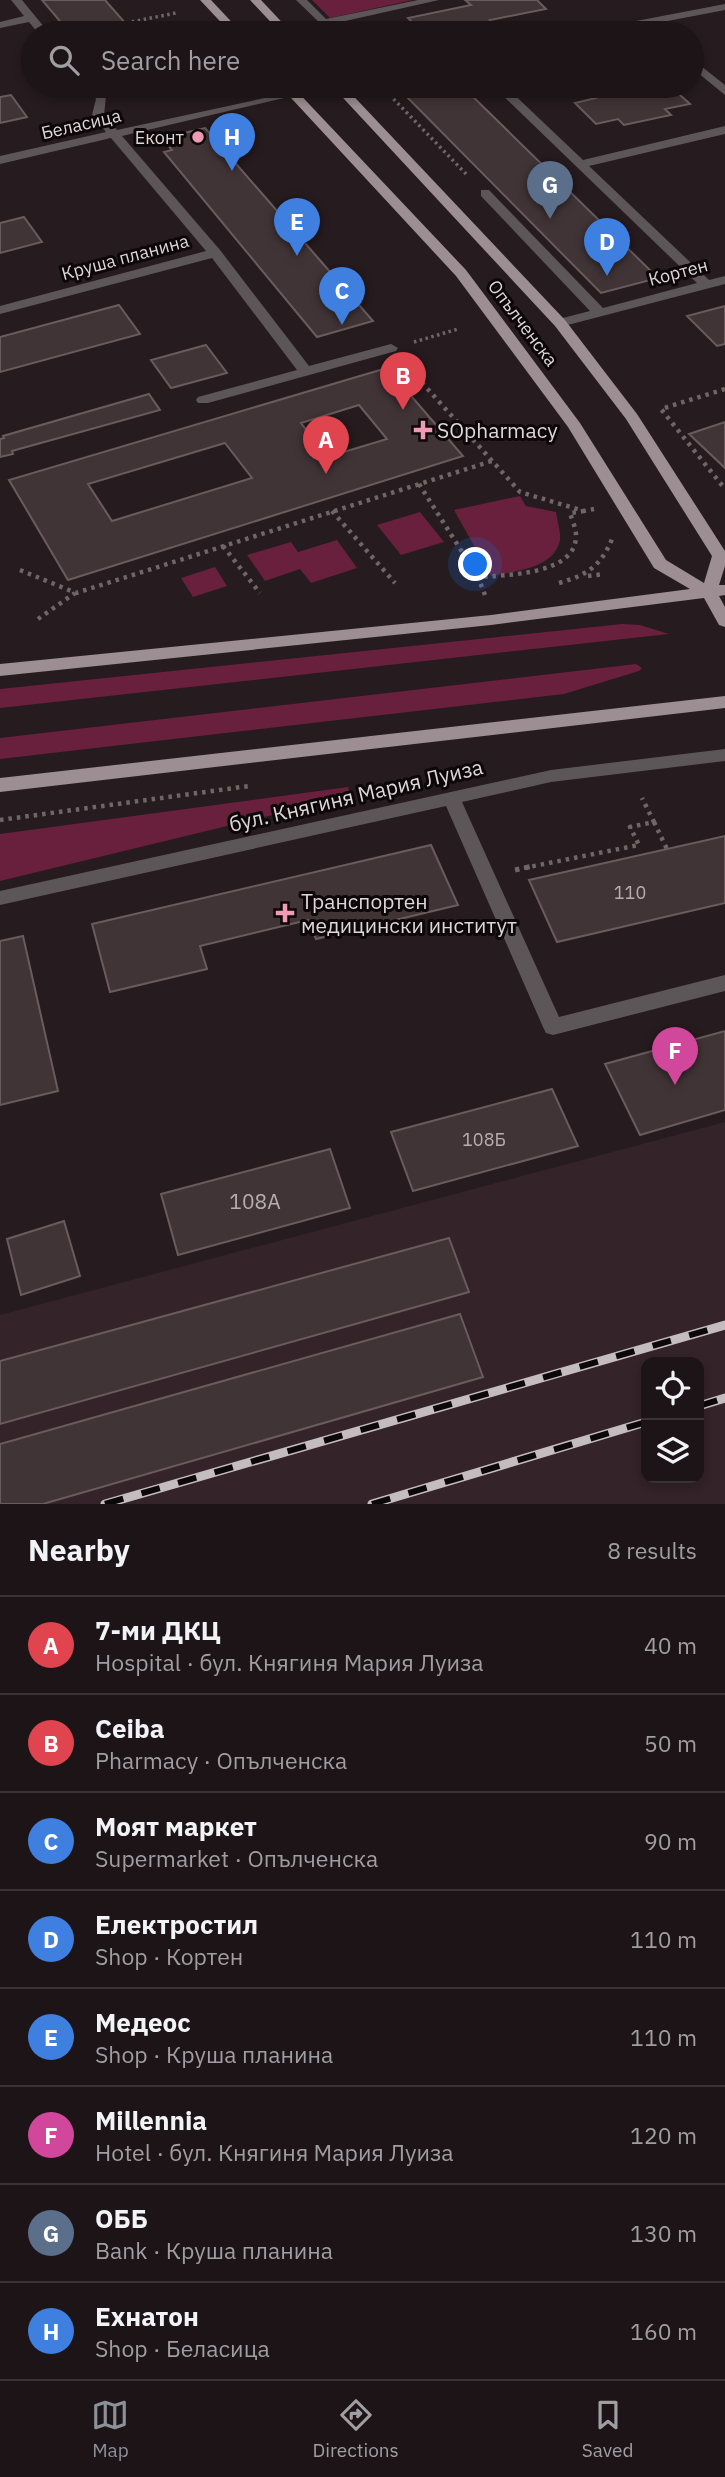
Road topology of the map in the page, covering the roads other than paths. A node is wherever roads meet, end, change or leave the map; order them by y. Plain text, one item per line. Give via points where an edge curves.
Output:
1 (16, 0) edge
2 (205, 0) edge
3 (255, 0) edge
4 (301, 0) edge
5 (434, 0) edge
6 (725, 7) edge
7 (31, 18) junction
8 (34, 21) edge
9 (225, 21) edge
10 (275, 21) edge
11 (321, 21) edge
12 (333, 21) edge
13 (652, 21) edge
14 (0, 25) edge
15 (704, 72) edge
16 (725, 91) edge
17 (101, 98) edge
18 (254, 98) edge
19 (297, 98) edge
20 (349, 98) edge
21 (512, 98) edge
22 (725, 130) edge
23 (115, 134) junction
24 (0, 160) edge
25 (582, 164) junction
26 (485, 193) dead end
27 (215, 253) junction
28 (725, 280) edge
29 (706, 285) junction
30 (0, 310) edge
31 (600, 313) junction
32 (560, 323) junction
33 (391, 348) road end
34 (306, 372) junction
35 (203, 400) dead end
36 (717, 592) edge
37 (725, 621) edge
38 (0, 670) edge
39 (725, 702) edge
40 (725, 755) edge
41 (0, 785) edge
42 (451, 797) junction
43 (0, 898) edge
44 (725, 983) edge

1 - 7 street
2 - 9 main road
3 - 10 main road
4 - 11 street
5 - 12 street
6 - 13 street
7 - 8 street
7 - 14 street
15 - 16 street
17 - 23 street via 98,115
18 - 23 street, Беласица
19 - 36 main road, Опълченска via 461,273 575,426 660,564
20 - 32 main road, Опълченска
21 - 25 street
22 - 25 street
23 - 24 street, Беласица
23 - 27 street
25 - 29 street
26 - 31 street
27 - 30 street, Круша планина
27 - 34 street, Круша планина
28 - 29 street, Кортен
29 - 31 street, Кортен
31 - 32 street, Кортен
32 - 36 main road, Опълченска via 632,418 720,556
33 - 34 street
34 - 35 street
36 - 37 main road, Опълченска
36 - 38 main road
39 - 41 main road, бул. Княгиня Мария Луиза
40 - 42 street, бул. Княгиня Мария Луиза via 551,776
42 - 43 street, бул. Княгиня Мария Луиза
42 - 44 street via 553,1027

